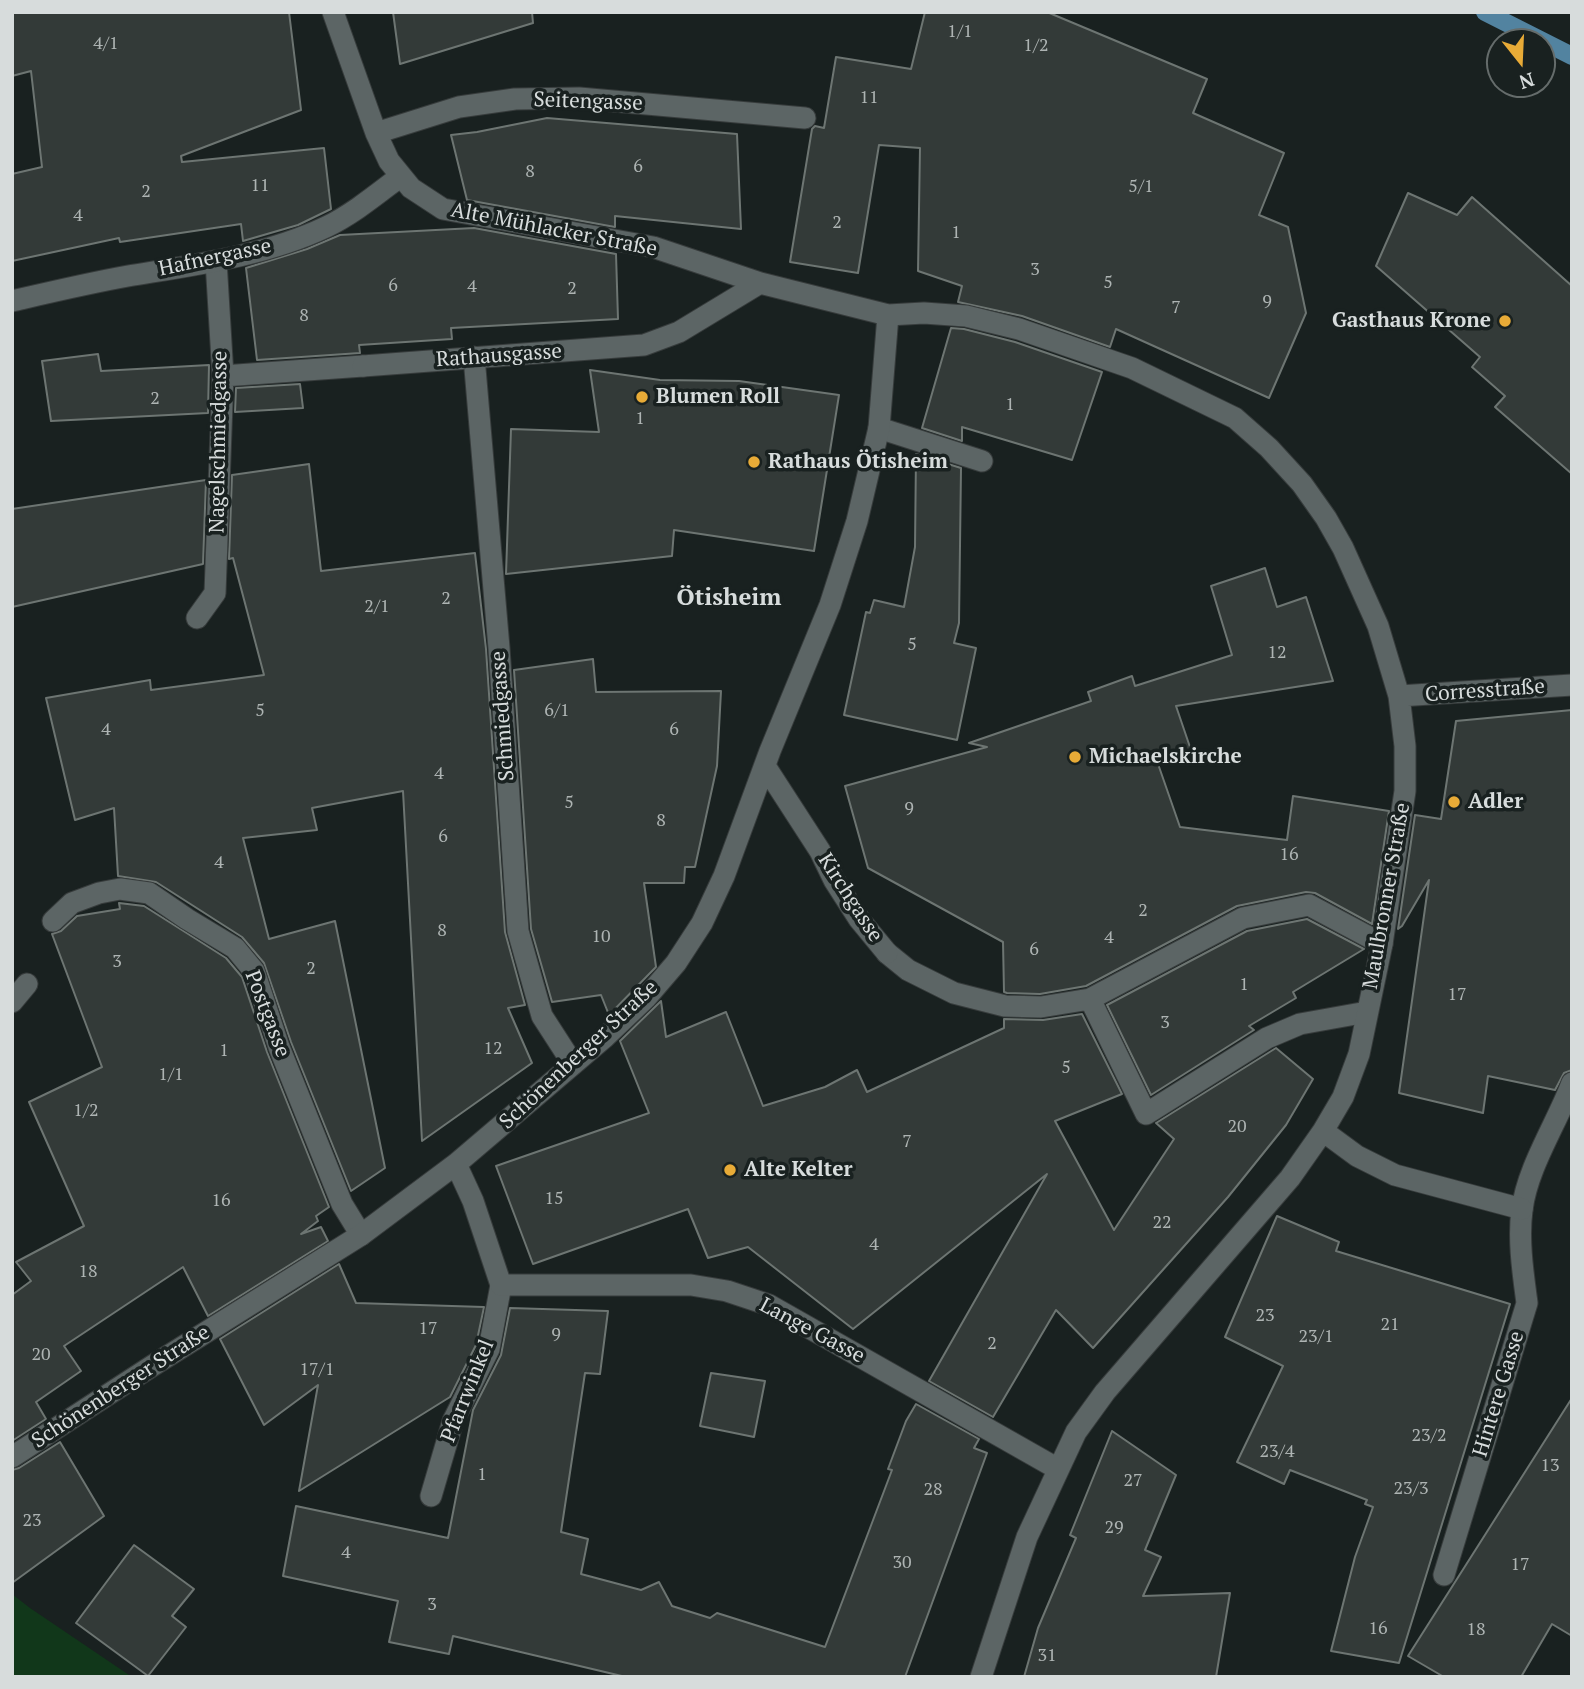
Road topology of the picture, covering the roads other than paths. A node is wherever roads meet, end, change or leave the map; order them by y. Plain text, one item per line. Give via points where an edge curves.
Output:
1 (333, 12) edge
2 (805, 118) dead end
3 (376, 134) junction
4 (401, 176) junction
5 (216, 261) junction
6 (761, 283) junction
7 (12, 300) edge
8 (888, 315) junction
9 (474, 357) junction
10 (223, 376) junction
11 (879, 428) junction
12 (982, 461) dead end
13 (197, 618) dead end
14 (1572, 685) edge
15 (1399, 696) junction
16 (765, 766) junction
17 (53, 921) dead end
18 (1382, 943) junction
19 (27, 984) dead end
20 (1090, 999) junction
21 (12, 1002) edge
22 (1367, 1012) junction
23 (573, 1064) junction
24 (1570, 1094) edge
25 (1323, 1131) junction
26 (456, 1164) junction
27 (1522, 1209) junction
28 (361, 1235) junction
29 (501, 1285) junction
30 (12, 1458) edge
31 (1058, 1469) junction
32 (431, 1496) dead end
33 (1444, 1575) dead end
34 (981, 1677) edge

1 - 3 street, Alte Mühlacker Straße
2 - 3 street, Seitengasse via 579,98 515,99 459,107
3 - 4 street, Alte Mühlacker Straße
4 - 5 street, Hafnergasse via 326,227
4 - 6 street, Alte Mühlacker Straße via 443,209 653,247
5 - 7 street, Hafnergasse
5 - 10 street, Nagelschmiedgasse
6 - 8 street, Alte Mühlacker Straße
6 - 9 street, Rathausgasse via 679,332 644,345
8 - 11 street, Schönenberger Straße
8 - 15 street, Maulbronner Straße via 966,316 1020,330 1132,368 1235,418 1302,484 1326,518 1378,626
9 - 10 street, Rathausgasse
9 - 23 street, Schmiedgasse via 518,931 542,1016
10 - 13 street, Nagelschmiedgasse via 215,593
11 - 12 street
11 - 16 street, Schönenberger Straße via 857,521 830,605
14 - 15 street, Corresstraße
15 - 18 street, Maulbronner Straße via 1405,790
16 - 20 street, Kirchgasse via 859,919 908,970 954,993 1005,1006 1041,1007
16 - 23 street, Schönenberger Straße via 702,923 646,998
17 - 28 street, Postgasse via 72,903 99,893 120,889 149,893 235,948 254,971 342,1204
18 - 20 street, Kirchgasse via 1309,905 1270,912 1243,918
18 - 22 street, Maulbronner Straße
19 - 21 street
20 - 22 street via 1146,1114 1267,1038 1300,1024
22 - 25 street, Maulbronner Straße via 1359,1054 1343,1097
23 - 26 street, Schönenberger Straße
24 - 27 street, Hintere Gasse via 1535,1165
25 - 27 street via 1357,1156 1395,1175
25 - 31 street, Maulbronner Straße via 1253,1223 1105,1392 1076,1432
26 - 28 street, Schönenberger Straße
26 - 29 street
27 - 33 street, Hintere Gasse via 1527,1303
28 - 30 street, Schönenberger Straße
29 - 31 street, Lange Gasse via 691,1285 727,1291 769,1305
29 - 32 street, Pfarrwinkel via 489,1349 453,1421
31 - 34 street, Maulbronner Straße via 1027,1537

